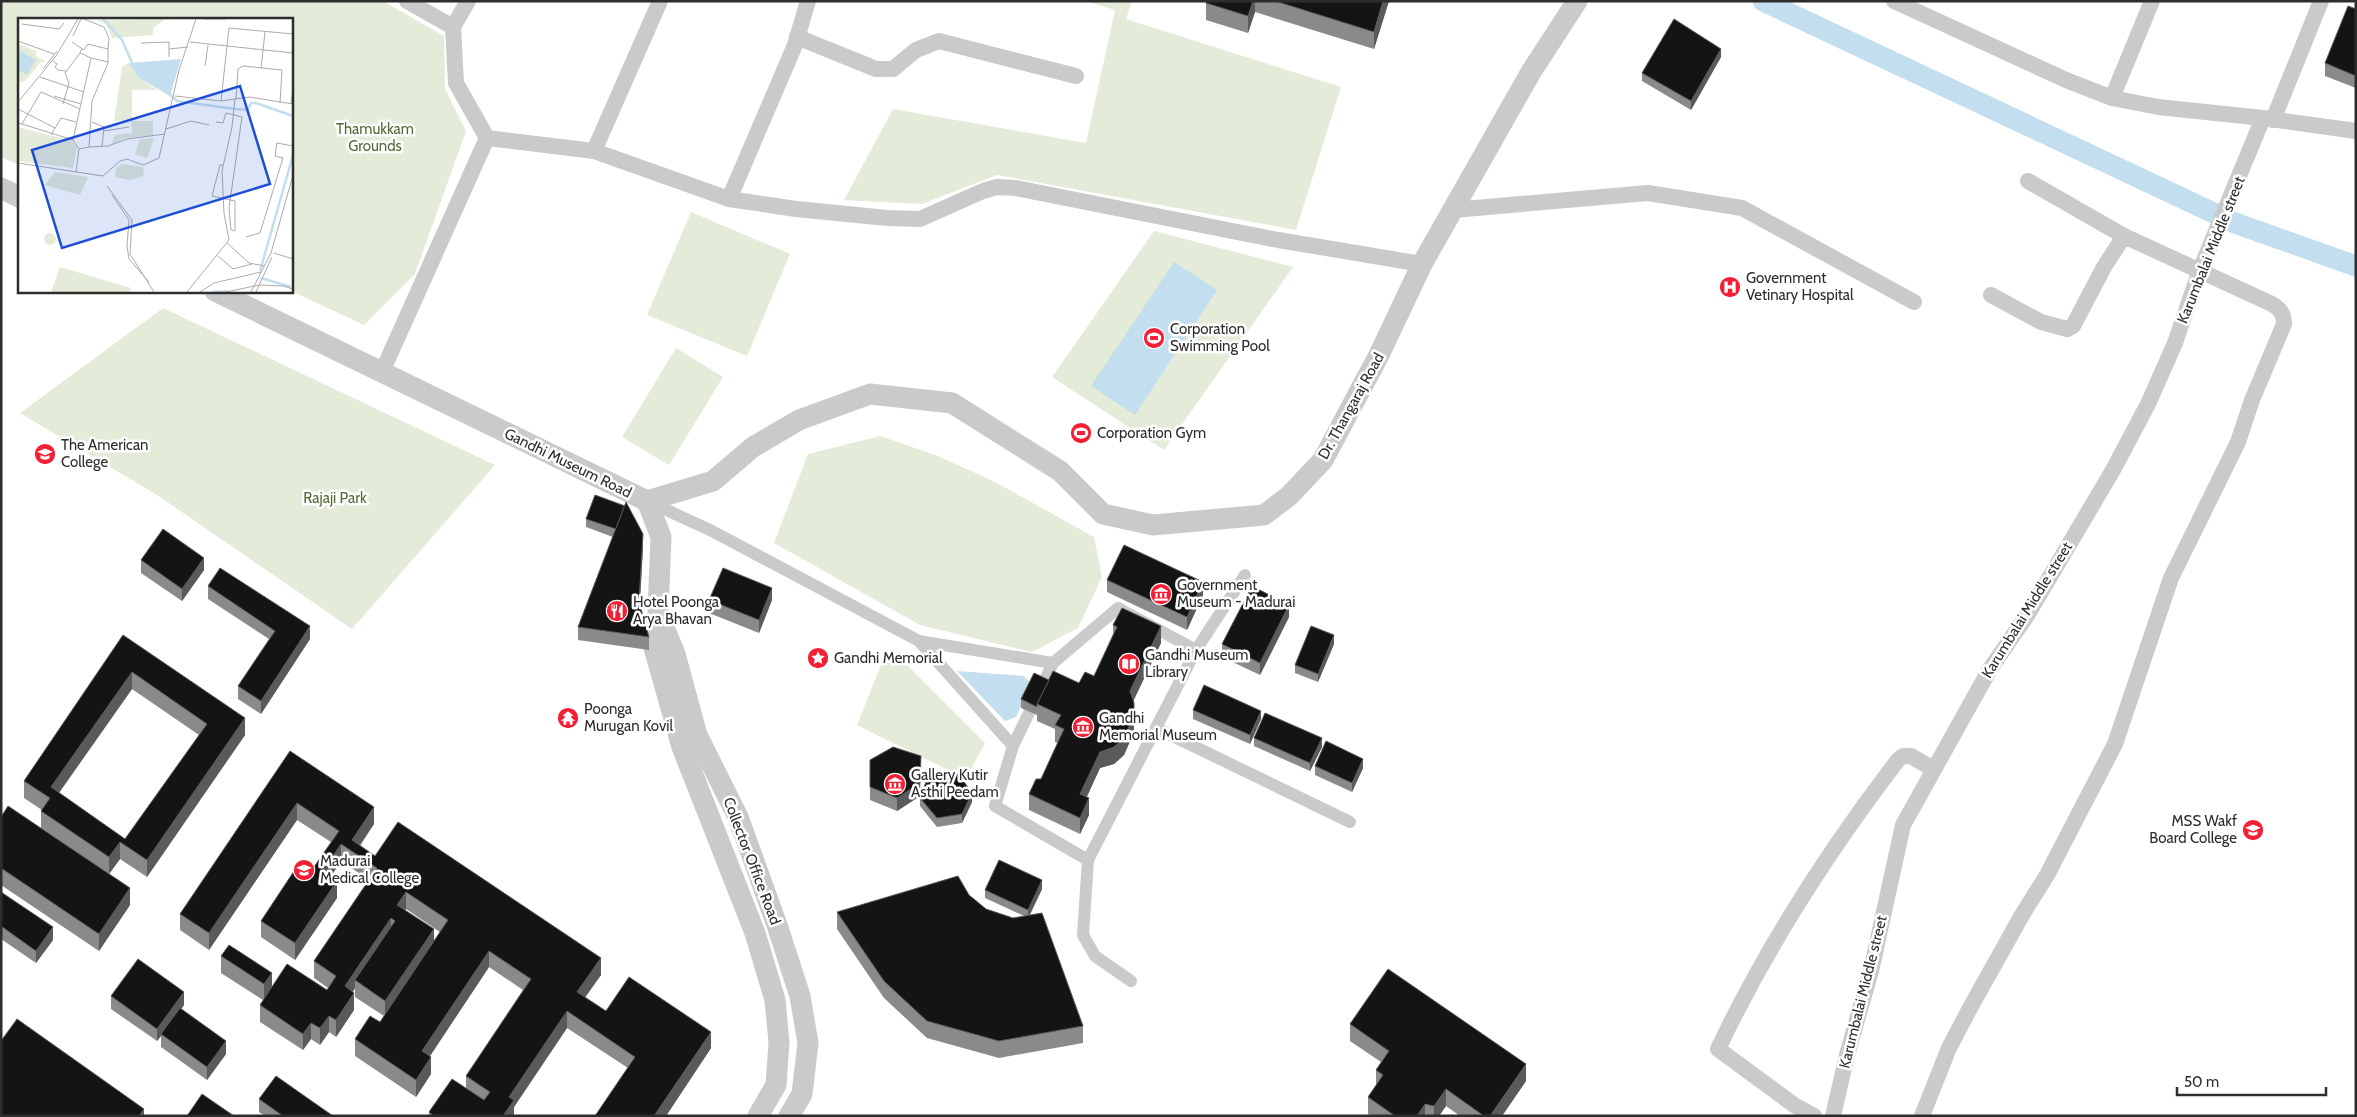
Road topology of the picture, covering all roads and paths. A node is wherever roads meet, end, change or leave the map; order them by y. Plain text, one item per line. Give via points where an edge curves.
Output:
1 (407, 1) edge
2 (468, 1) edge
3 (660, 1) edge
4 (808, 1) edge
5 (1577, 1) edge
6 (1894, 1) edge
7 (2152, 1) edge
8 (2321, 1) edge
9 (453, 27) junction
10 (797, 37) junction
11 (1076, 76) dead end
12 (2112, 98) junction
13 (2268, 119) junction
14 (2356, 131) edge
15 (487, 138) junction
16 (594, 151) junction
17 (2028, 182) dead end
18 (1, 188) edge
19 (18, 196) edge
20 (728, 199) junction
21 (1453, 210) junction
22 (2124, 236) junction
23 (1422, 264) junction
24 (2200, 270) junction
25 (217, 292) edge
26 (1991, 295) dead end
27 (1914, 302) dead end
28 (382, 372) junction
29 (647, 501) junction
30 (1245, 574) dead end
31 (658, 612) junction
32 (919, 641) junction
33 (1196, 650) junction
34 (1053, 663) junction
35 (1156, 728) junction
36 (1013, 746) junction
37 (1933, 770) junction
38 (1350, 822) dead end
39 (1088, 860) junction
40 (1130, 981) dead end
41 (758, 1116) edge
42 (789, 1116) edge
43 (1814, 1116) edge
44 (1833, 1116) edge
45 (1922, 1116) edge

1 - 9 street
2 - 9 street
3 - 16 street
4 - 10 street
5 - 21 street, Dr. Thangaraj Road
6 - 12 street
7 - 12 street
8 - 13 street, Karumbalai Middle street
9 - 15 street via 456,83
10 - 11 street via 876,69 893,69 916,50 939,41
10 - 20 street
12 - 13 street via 2158,107
13 - 14 street
13 - 24 street, Karumbalai Middle street
15 - 16 street
15 - 28 street
16 - 20 street
17 - 22 street
18 - 19 street
20 - 23 street via 814,211 920,218 983,191 997,187 1016,188 1278,240
21 - 23 street, Dr. Thangaraj Road
21 - 27 street via 1648,193 1742,208
22 - 24 street
22 - 26 street via 2073,326 2067,329 2041,322
23 - 29 street, Dr. Thangaraj Road via 1379,355 1323,460 1290,496 1264,515 1153,525 1103,514 1060,471 952,403 870,394 799,420 753,447 713,481
24 - 37 street, Karumbalai Middle street via 2175,343 2113,470 2028,614 1990,669
24 - 45 street via 2280,309 2284,324 2238,442 2171,578 2115,744 2047,874 1949,1048
25 - 28 street, Gandhi Museum Road
28 - 29 street, Gandhi Museum Road
29 - 31 street, Collector Office Road via 660,536
29 - 32 street, Gandhi Museum Road via 712,531
30 - 33 street
31 - 41 street, Collector Office Road via 654,648 682,747 755,933 776,1000 779,1042 776,1085
31 - 42 street, Collector Office Road via 675,654 697,735 738,817 800,996 808,1043 802,1094
32 - 34 street, Gandhi Museum Road
32 - 36 street, Gandhi Museum Road
33 - 34 street via 1118,608
33 - 35 street
34 - 36 street
35 - 38 street
35 - 39 street
36 - 39 street via 995,806
37 - 43 street via 1911,756 1898,760 1820,869 1764,961 1718,1049
37 - 44 street, Karumbalai Middle street via 1903,825 1871,971
39 - 40 street via 1083,935 1095,956

